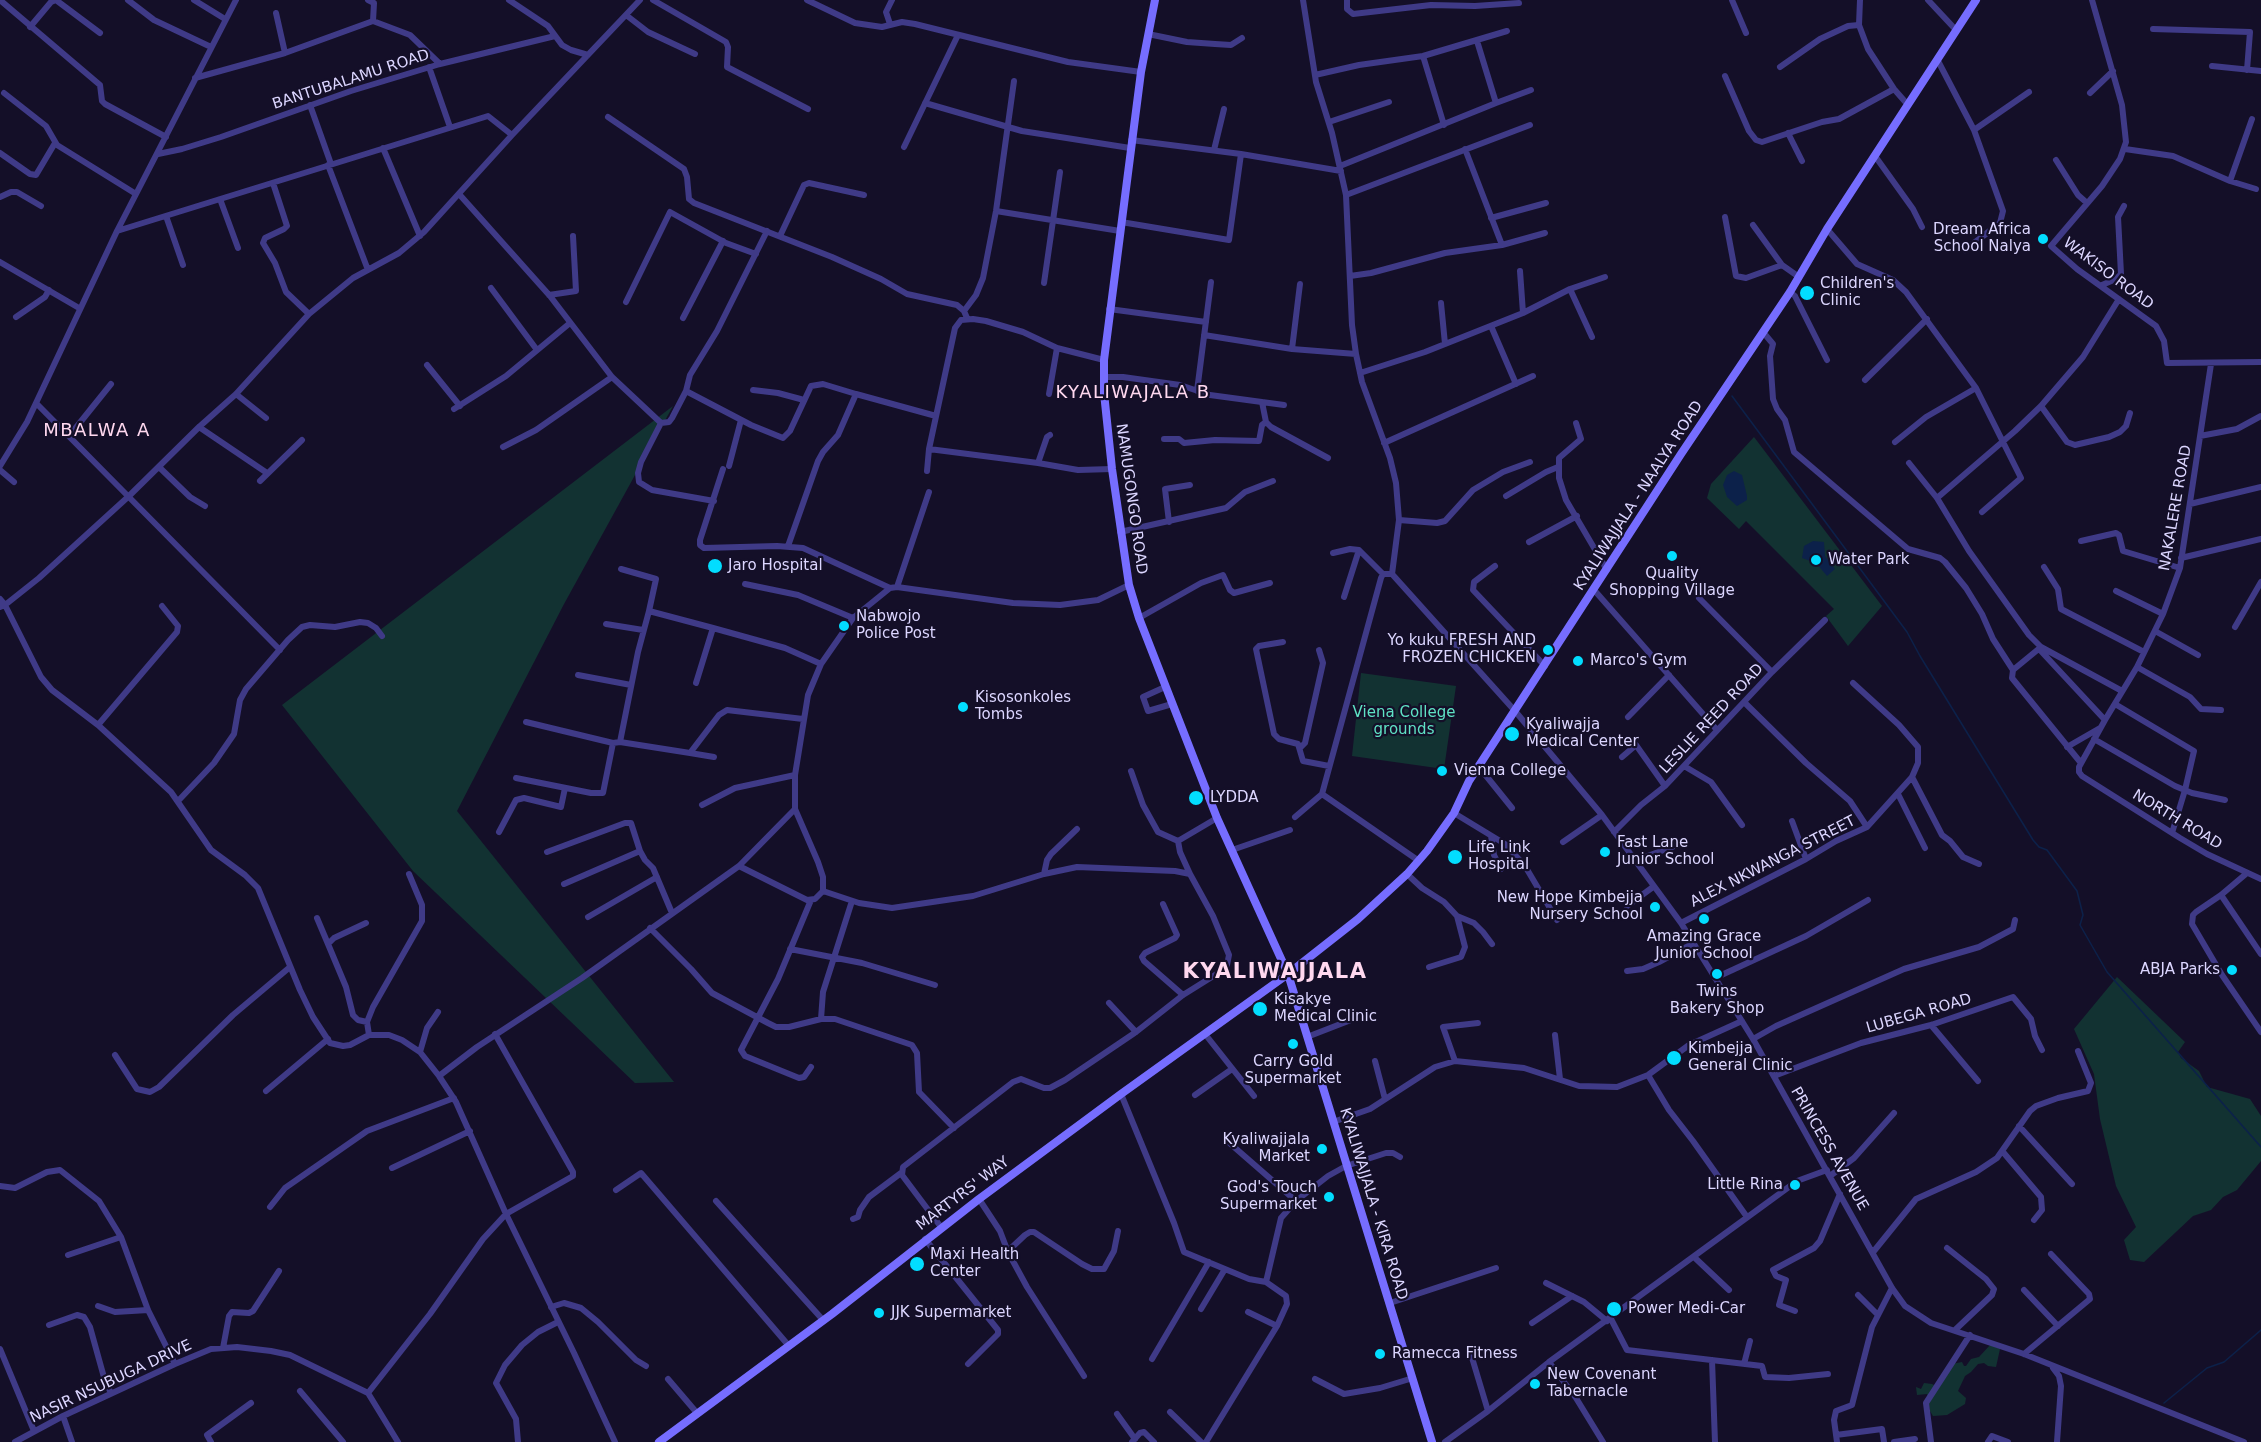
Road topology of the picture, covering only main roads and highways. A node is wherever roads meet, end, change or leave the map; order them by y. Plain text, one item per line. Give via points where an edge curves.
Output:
1 (1155, 0) edge
2 (1976, 0) edge
3 (1288, 974) junction
4 (659, 1442) edge
5 (1432, 1442) edge

1 - 3 main road, NAMUGONGO ROAD via 1141,72 1104,360 1120,532 1129,585 1165,687 1217,818
2 - 3 main road, KYALIWAJJALA - NAALYA ROAD via 1469,782 1454,813 1407,874
3 - 4 main road, MARTYRS' WAY via 941,1227
3 - 5 main road, KYALIWAJJALA - KIRA ROAD

